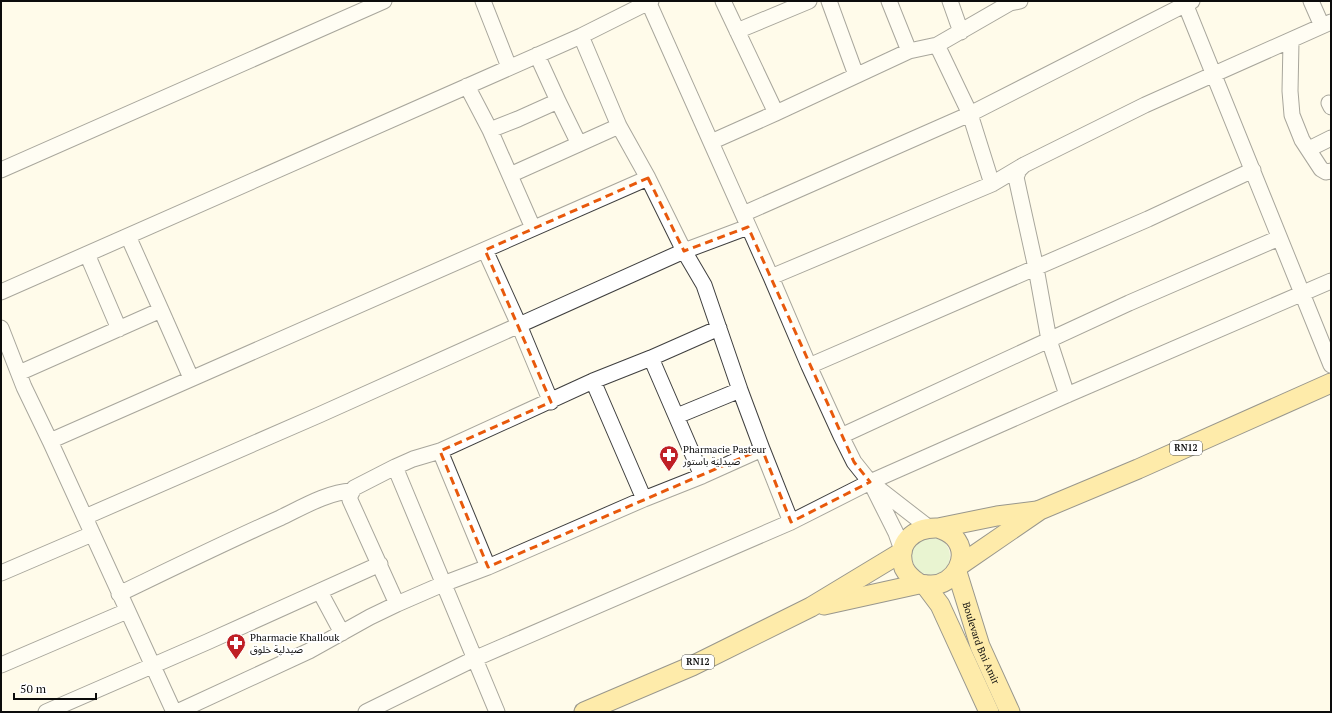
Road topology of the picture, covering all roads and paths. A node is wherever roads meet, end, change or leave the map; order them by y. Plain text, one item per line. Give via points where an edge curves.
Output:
1 (384, 1) edge
2 (483, 1) edge
3 (649, 1) edge
4 (723, 1) edge
5 (809, 1) edge
6 (829, 1) edge
7 (889, 1) edge
8 (950, 1) edge
9 (1311, 1) edge
10 (1012, 2) edge
11 (1187, 2) edge
12 (1327, 24) edge
13 (737, 31) junction
14 (961, 32) junction
15 (581, 36) junction
16 (1291, 42) junction
17 (937, 45) junction
18 (909, 51) junction
19 (537, 55) junction
20 (509, 67) junction
21 (1214, 74) junction
22 (856, 75) junction
23 (467, 86) junction
24 (558, 100) junction
25 (776, 113) junction
26 (970, 114) junction
27 (619, 126) junction
28 (490, 130) junction
29 (1331, 138) edge
30 (711, 142) junction
31 (579, 144) junction
32 (1309, 149) junction
33 (1024, 165) junction
34 (1, 170) edge
35 (1253, 170) junction
36 (1331, 171) edge
37 (510, 175) junction
38 (648, 178) junction
39 (992, 184) junction
40 (745, 220) junction
41 (533, 228) junction
42 (128, 236) junction
43 (1279, 238) junction
44 (485, 250) junction
45 (684, 251) junction
46 (87, 254) junction
47 (1036, 268) junction
48 (771, 277) junction
49 (1331, 281) edge
50 (1, 292) edge
51 (1301, 293) junction
52 (161, 310) junction
53 (520, 325) junction
54 (1, 328) edge
55 (719, 328) junction
56 (119, 329) junction
57 (1049, 340) junction
58 (651, 358) junction
59 (1331, 365) edge
60 (809, 366) junction
61 (19, 373) junction
62 (191, 378) junction
63 (593, 382) junction
64 (1331, 383) edge
65 (740, 390) junction
66 (1067, 395) junction
67 (551, 402) junction
68 (677, 416) junction
69 (841, 436) junction
70 (50, 441) junction
71 (762, 449) junction
72 (440, 451) junction
73 (395, 468) junction
74 (702, 476) junction
75 (870, 482) junction
76 (351, 491) junction
77 (644, 499) junction
78 (1040, 510) junction
79 (85, 517) junction
80 (791, 522) junction
81 (933, 528) junction
82 (92, 534) junction
83 (902, 551) junction
84 (380, 564) junction
85 (488, 567) junction
86 (958, 569) junction
87 (1, 573) edge
88 (443, 584) junction
89 (922, 585) junction
90 (320, 592) junction
91 (120, 594) junction
92 (397, 604) junction
93 (811, 608) junction
94 (127, 611) junction
95 (342, 633) junction
96 (474, 659) junction
97 (1, 665) edge
98 (153, 666) junction
99 (46, 712) edge
100 (174, 712) edge
101 (177, 712) edge
102 (366, 712) edge
103 (496, 712) edge
104 (584, 712) edge
105 (989, 712) edge
106 (1010, 712) edge

1 - 34 street
2 - 20 street
3 - 15 street
3 - 30 street
4 - 13 street
5 - 13 street
6 - 22 street
7 - 18 street
8 - 14 street
9 - 12 street
10 - 14 street
11 - 21 street
11 - 26 street
12 - 16 street
13 - 25 street
14 - 17 street
15 - 19 street
15 - 27 street
16 - 21 street
16 - 32 street via 1292,115 1302,140
17 - 18 street
17 - 26 street
18 - 22 street
19 - 20 street
19 - 24 street
20 - 23 street
21 - 33 street via 1138,108
21 - 35 street
22 - 25 street
23 - 28 street
23 - 42 street
24 - 28 street
24 - 31 street
25 - 30 street
26 - 39 street
26 - 40 street
27 - 31 street
27 - 38 street
28 - 37 street
29 - 32 street
30 - 40 street
31 - 37 street
32 - 36 street via 1324,171
33 - 39 street
33 - 47 street via 1016,177
35 - 43 street
35 - 47 street
37 - 41 street
38 - 41 street
38 - 45 street
39 - 48 street
40 - 45 street
40 - 48 street
41 - 44 street
42 - 46 street
42 - 52 street
43 - 51 street
43 - 57 street
44 - 53 street
44 - 62 street
45 - 53 street
45 - 55 street via 704,285
46 - 50 street
46 - 56 street
47 - 57 street
47 - 60 street
48 - 60 street
49 - 51 street
51 - 59 street
51 - 66 street
52 - 56 street
52 - 62 street
53 - 67 street
53 - 79 street
54 - 61 street
55 - 58 street
55 - 65 street
56 - 61 street
57 - 66 street
57 - 69 street
58 - 63 street
58 - 68 street
60 - 69 street
61 - 70 street
62 - 70 street
63 - 67 street
63 - 77 street
64 - 78 main road, RN12
65 - 68 street
65 - 71 street
66 - 75 street
67 - 72 street
68 - 74 street
69 - 75 street via 854,462
70 - 79 street
71 - 74 street
71 - 80 street
72 - 73 street via 413,459
72 - 85 street
73 - 76 street
73 - 88 street
74 - 77 street
75 - 80 street
75 - 81 street
75 - 83 street via 896,533
76 - 84 street via 350,500
76 - 91 street via 336,493 317,501
77 - 85 street
78 - 81 main road, RN12
78 - 86 main road, RN12
79 - 82 street
80 - 96 street
81 - 83 main road, RN12 via 920,530 912,535
81 - 86 main road via 947,531 959,546 961,556
82 - 87 street
82 - 91 street
83 - 89 main road via 905,571
83 - 93 main road, RN12
84 - 90 street
84 - 92 street
85 - 88 street
86 - 89 main road, RN12 via 946,583 938,586
86 - 106 main road, Boulevard Bni Amir via 980,646
88 - 92 street
88 - 96 street
89 - 93 main road, RN12
89 - 105 main road, Boulevard Bni Amir via 940,605
90 - 95 street
90 - 98 street
91 - 94 street
92 - 95 street
93 - 104 main road, RN12 via 692,666
94 - 97 street
94 - 98 street
95 - 101 street
96 - 102 street
96 - 103 street
98 - 99 street
98 - 100 street

